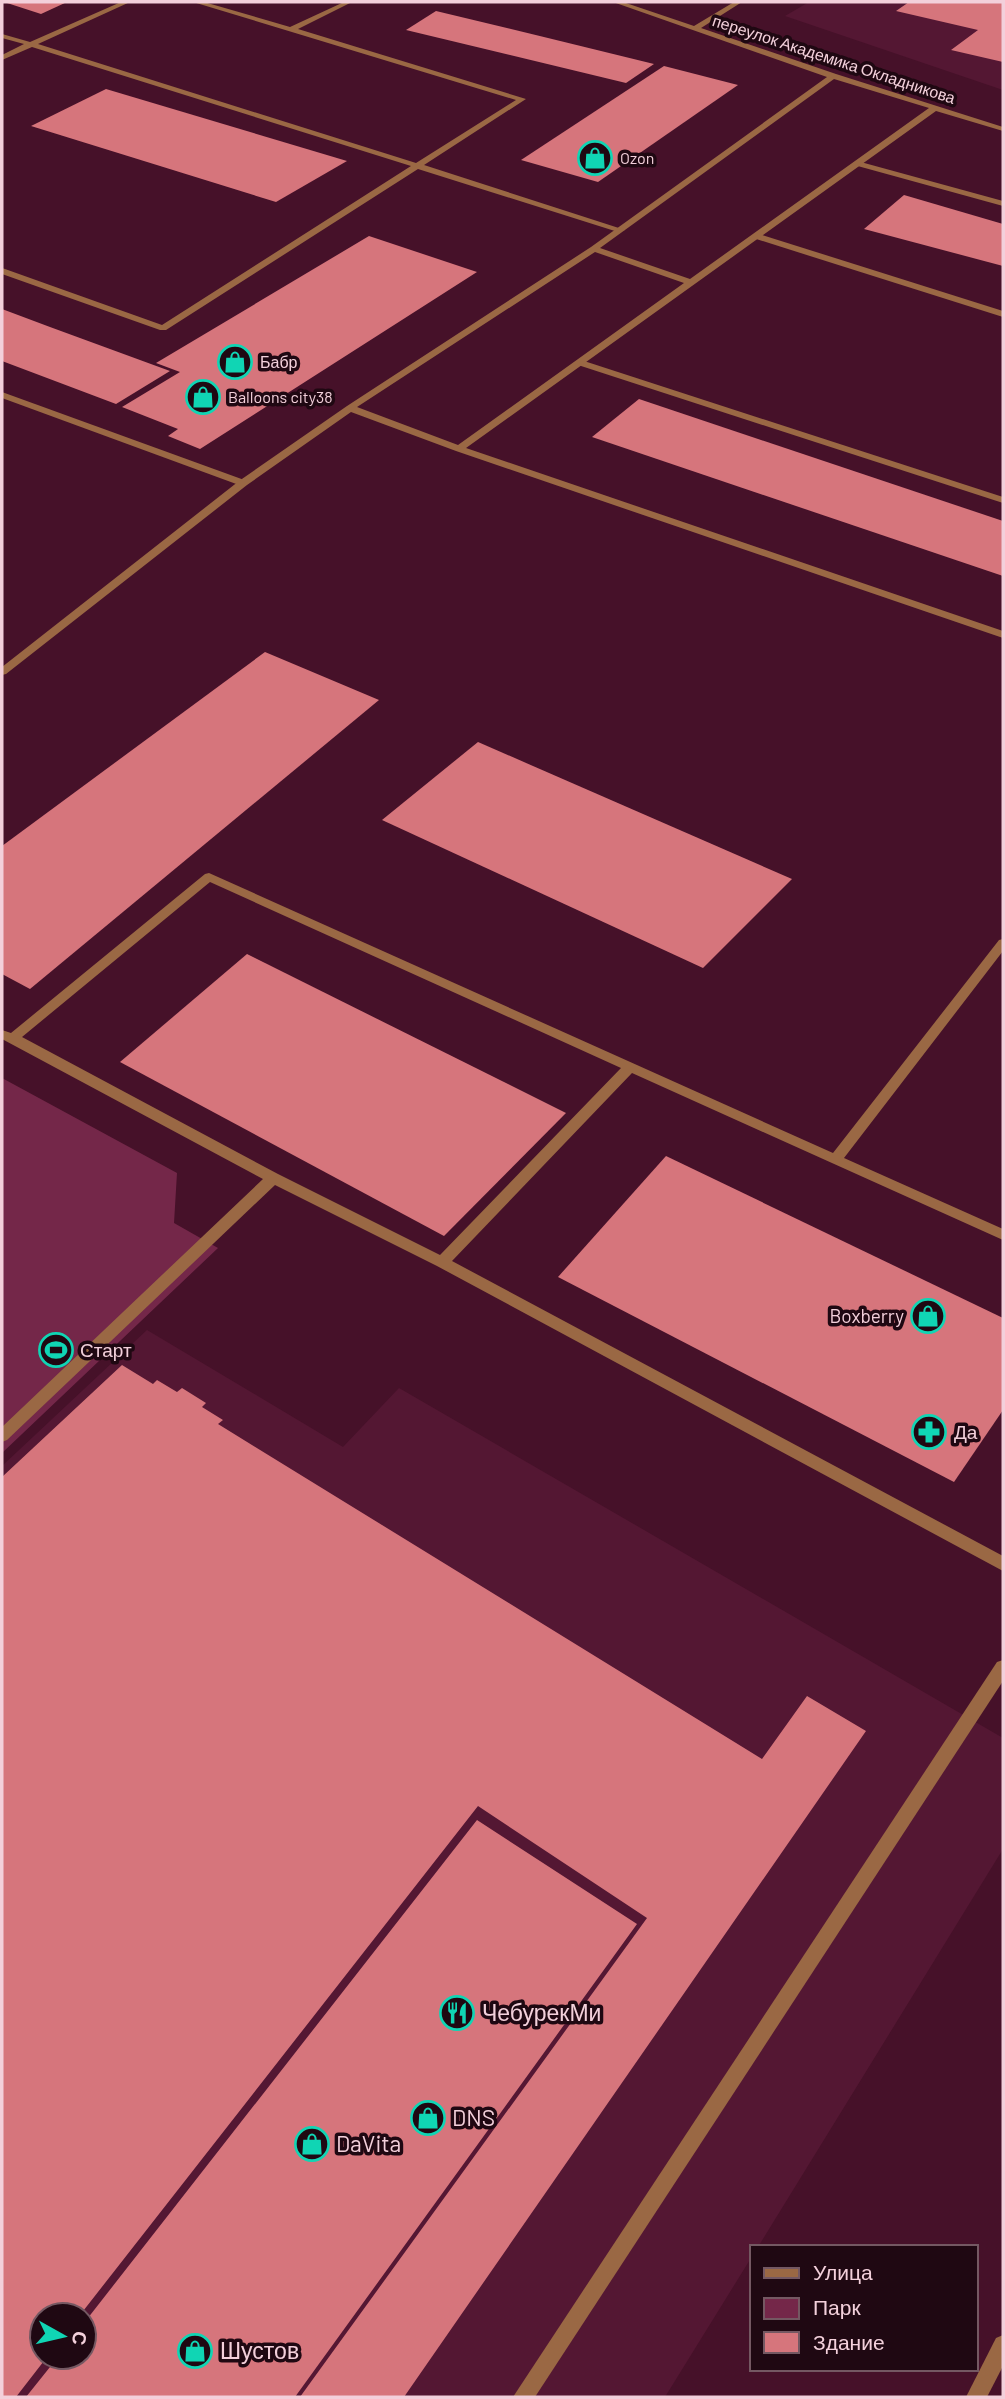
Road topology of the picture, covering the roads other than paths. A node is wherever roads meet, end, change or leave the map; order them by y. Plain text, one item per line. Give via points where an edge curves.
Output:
1 (126, 2) edge
2 (197, 2) edge
3 (349, 2) edge
4 (617, 2) edge
5 (739, 2) edge
6 (696, 28) junction
7 (291, 29) junction
8 (2, 36) edge
9 (31, 44) junction
10 (2, 58) edge
11 (833, 76) junction
12 (936, 107) junction
13 (1003, 129) edge
14 (857, 163) junction
15 (415, 165) junction
16 (1003, 204) edge
17 (621, 230) junction
18 (756, 236) junction
19 (594, 249) junction
20 (2, 271) edge
21 (692, 283) junction
22 (1003, 314) edge
23 (582, 363) junction
24 (2, 395) edge
25 (350, 408) junction
26 (459, 449) junction
27 (243, 483) junction
28 (1003, 500) edge
29 (1003, 635) edge
30 (2, 672) edge
31 (1003, 943) edge
32 (7, 1036) edge
33 (629, 1068) junction
34 (835, 1160) junction
35 (273, 1178) junction
36 (1003, 1235) edge
37 (442, 1262) junction
38 (2, 1436) edge
39 (1003, 1564) edge
40 (1003, 1667) edge
41 (1003, 2345) edge
42 (523, 2397) edge
43 (976, 2397) edge

1 - 9 street
2 - 7 street
3 - 7 street
4 - 6 street, переулок Академика Окладникова
5 - 6 street
6 - 11 street, переулок Академика Окладникова
7 - 15 street via 522,99
8 - 9 street
9 - 10 street
9 - 15 street
11 - 12 street, переулок Академика Окладникова
11 - 17 street
12 - 13 street, переулок Академика Окладникова
12 - 14 street
14 - 16 street
14 - 18 street
15 - 17 street
15 - 20 street via 163,328
17 - 19 street
18 - 21 street
18 - 22 street
19 - 21 street
19 - 25 street
21 - 23 street
23 - 26 street
23 - 28 street
24 - 27 street
25 - 26 street
25 - 27 street
26 - 29 street
27 - 30 street
31 - 34 street
32 - 33 street via 209,877
32 - 35 street
33 - 34 street
33 - 37 street
34 - 36 street
35 - 37 street
35 - 38 street
37 - 39 street
40 - 42 street
41 - 43 street

